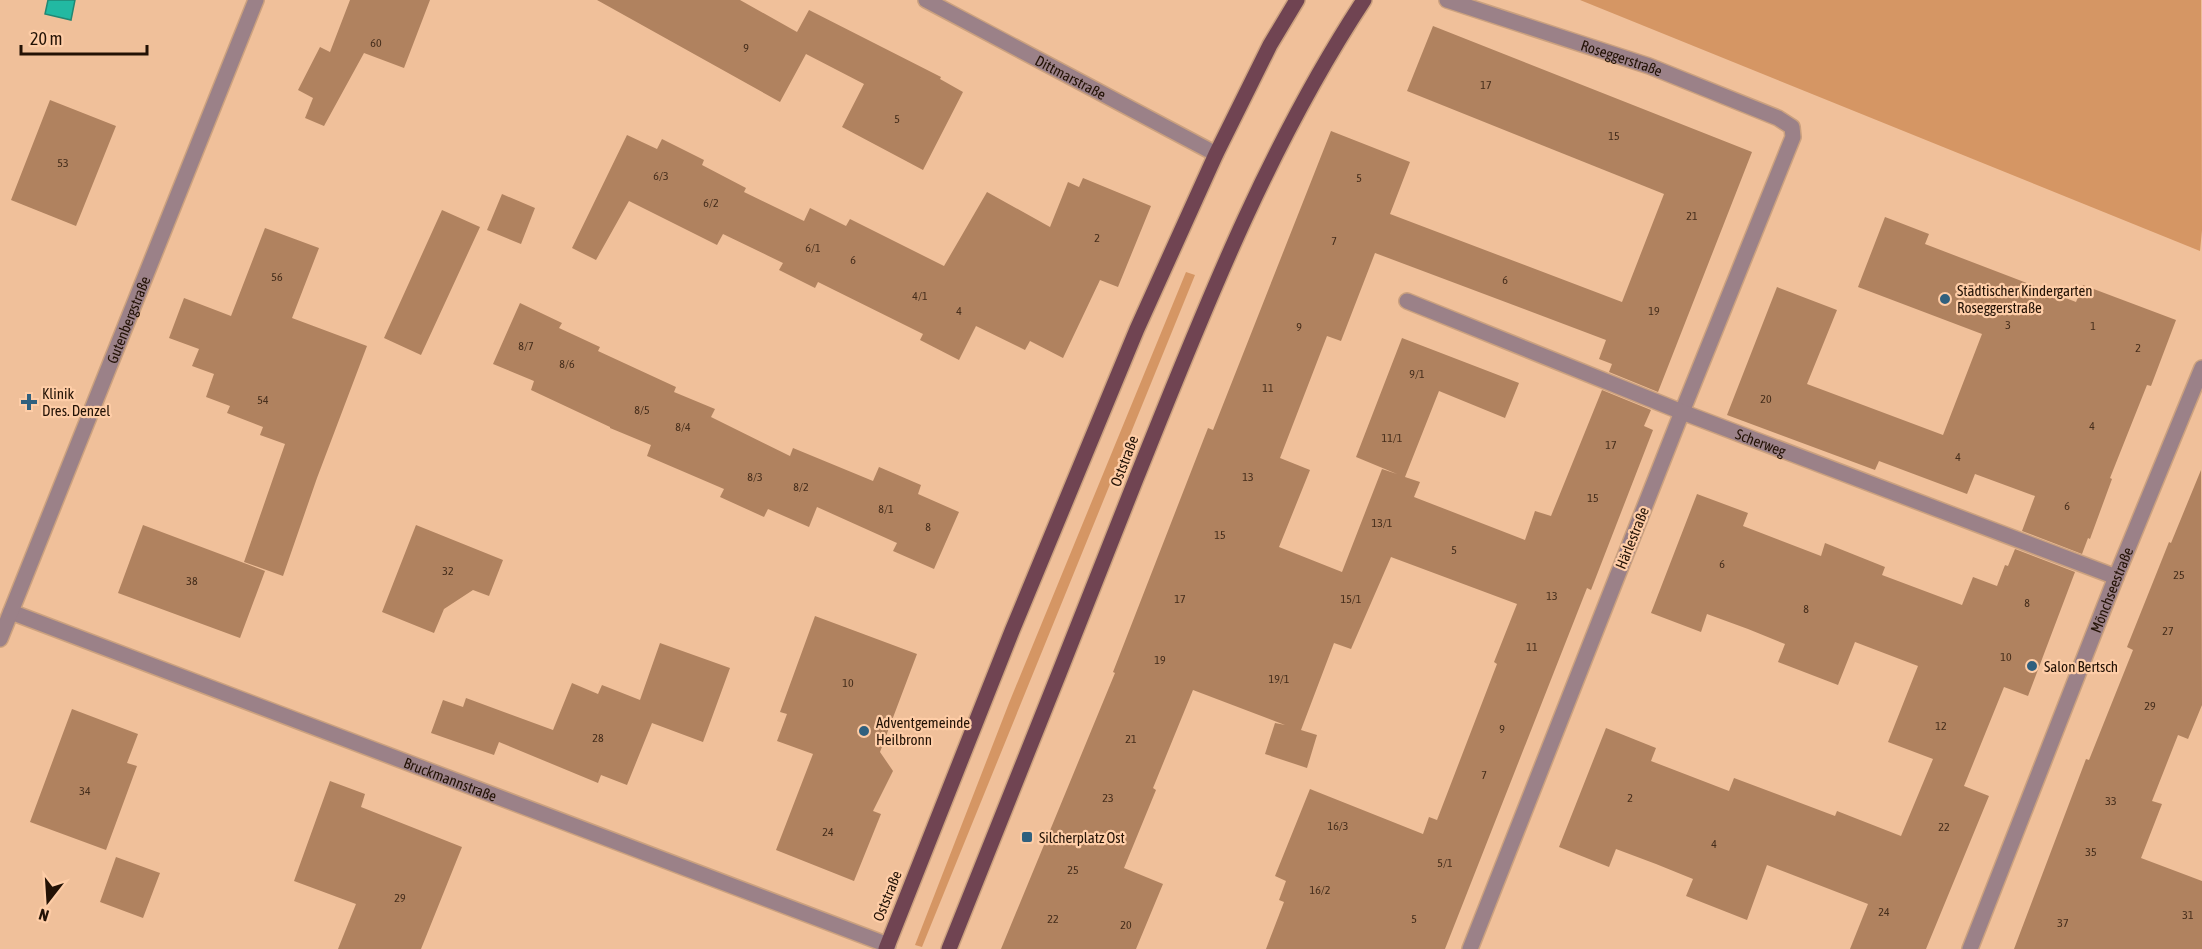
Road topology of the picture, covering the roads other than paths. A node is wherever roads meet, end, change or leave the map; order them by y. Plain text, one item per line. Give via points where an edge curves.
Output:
1 (256, 0) edge
2 (926, 0) edge
3 (1297, 0) edge
4 (1364, 0) edge
5 (1447, 0) edge
6 (1792, 127) joint
7 (1216, 154) junction
8 (1407, 301) dead end
9 (2202, 368) edge
10 (1682, 412) junction
11 (2116, 578) junction
12 (11, 612) junction
13 (0, 639) edge
14 (887, 947) edge
15 (949, 949) edge
16 (1470, 949) edge
17 (1970, 949) edge

1 - 12 street, Gutenbergstraße
2 - 7 street, Dittmarstraße
3 - 7 main road, Oststraße
4 - 15 main road, Oststraße via 1323,64 1240,227 1167,400
5 - 6 street, Roseggerstraße via 1649,66
6 - 10 street, Härlestraße via 1792,137
7 - 14 main road, Oststraße via 1137,328
8 - 10 street, Scherweg
9 - 11 street, Mönchseestraße
10 - 11 street, Scherweg
10 - 16 street, Härlestraße
11 - 17 street, Mönchseestraße
12 - 13 street, Gutenbergstraße
12 - 14 street, Bruckmannstraße

